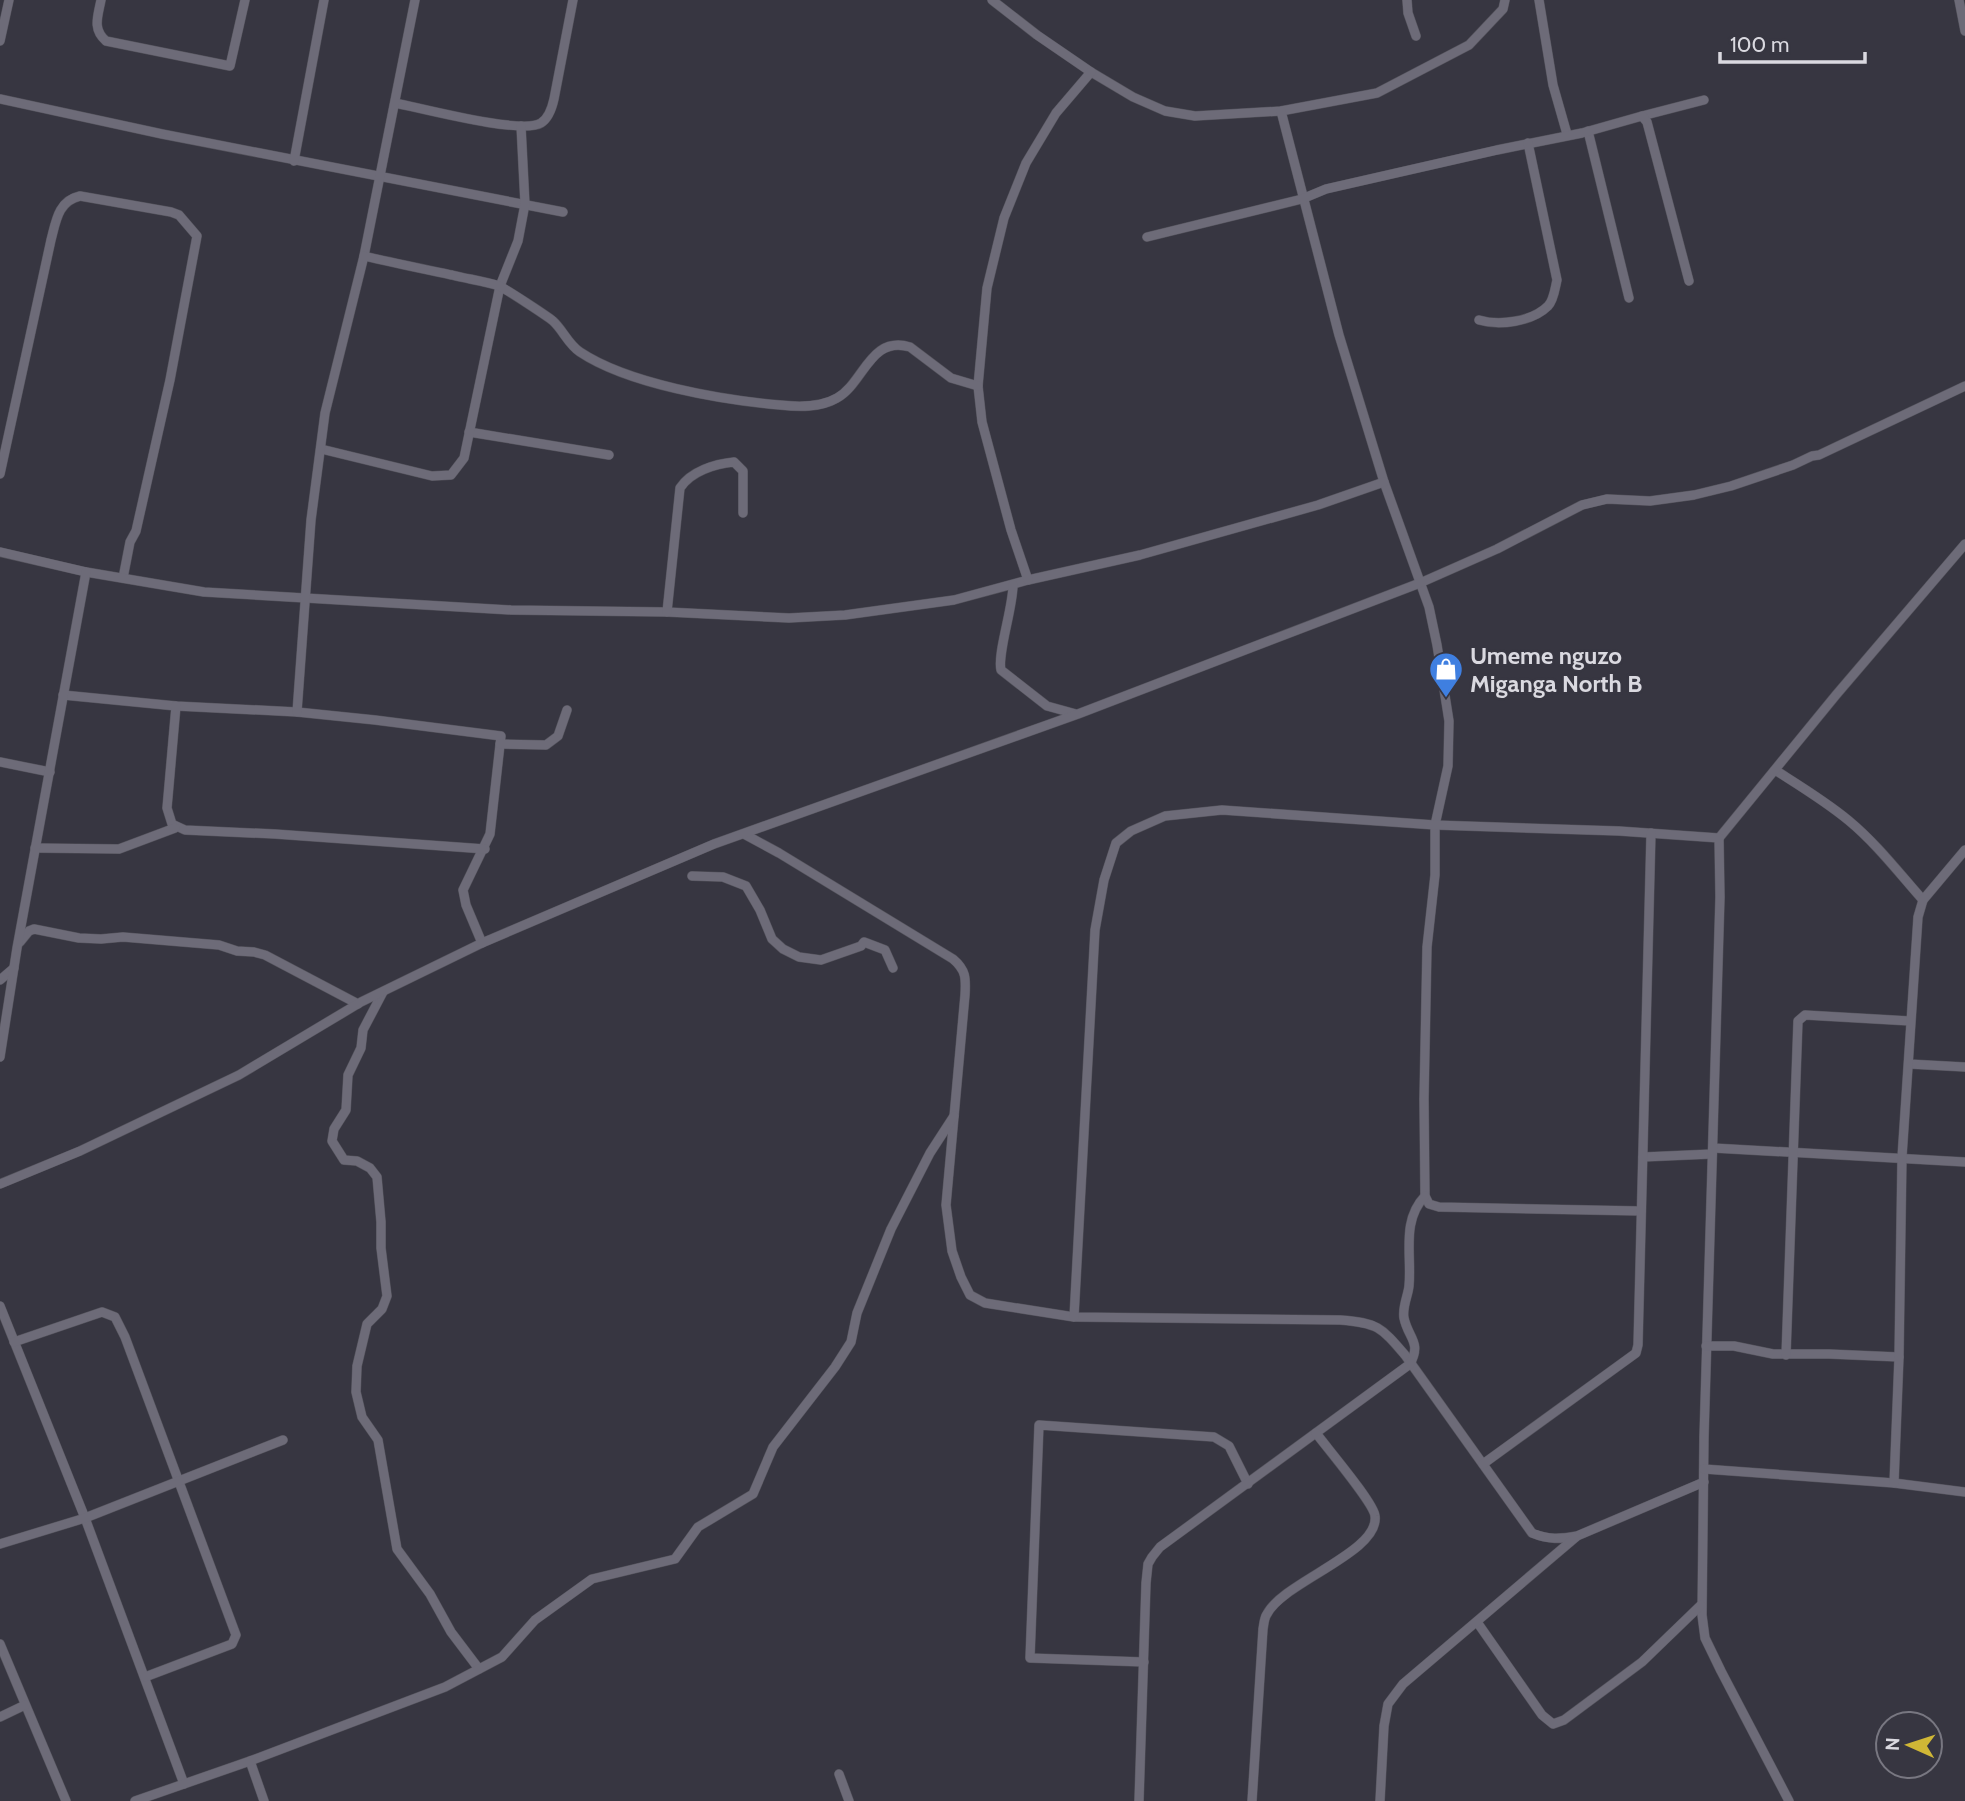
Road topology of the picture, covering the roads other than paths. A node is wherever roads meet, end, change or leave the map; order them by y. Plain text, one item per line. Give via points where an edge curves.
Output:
1 (9, 0) edge
2 (101, 0) edge
3 (245, 0) edge
4 (324, 0) edge
5 (415, 0) edge
6 (573, 0) edge
7 (992, 0) edge
8 (1407, 0) edge
9 (1505, 0) edge
10 (1539, 0) edge
11 (1959, 0) edge
12 (1965, 31) edge
13 (1416, 36) dead end
14 (0, 41) edge
15 (1091, 72) junction
16 (0, 99) edge
17 (1704, 100) dead end
18 (395, 103) junction
19 (1281, 111) junction
20 (1642, 117) junction
21 (522, 126) junction
22 (1588, 131) junction
23 (1567, 134) junction
24 (1528, 143) junction
25 (294, 161) junction
26 (380, 178) junction
27 (1302, 199) junction
28 (525, 204) junction
29 (563, 212) dead end
30 (1147, 237) dead end
31 (364, 256) junction
32 (1689, 281) dead end
33 (500, 286) junction
34 (1629, 298) dead end
35 (1479, 320) dead end
36 (978, 386) junction
37 (1965, 386) edge
38 (469, 432) junction
39 (321, 449) junction
40 (610, 455) dead end
41 (0, 474) edge
42 (1384, 482) junction
43 (743, 513) dead end
44 (1965, 544) edge
45 (0, 552) edge
46 (86, 572) junction
47 (124, 578) junction
48 (1028, 580) junction
49 (1420, 583) junction
50 (1013, 585) junction
51 (305, 598) junction
52 (667, 612) junction
53 (63, 695) junction
54 (176, 706) junction
55 (567, 710) dead end
56 (297, 712) junction
57 (1078, 714) junction
58 (500, 744) junction
59 (0, 762) edge
60 (1775, 770) junction
61 (50, 772) junction
62 (1435, 825) junction
63 (175, 828) junction
64 (1651, 833) junction
65 (744, 834) junction
66 (1719, 838) junction
67 (36, 848) junction
68 (485, 849) junction
69 (1965, 850) edge
70 (692, 876) dead end
71 (1923, 900) junction
72 (482, 943) junction
73 (17, 948) junction
74 (14, 968) junction
75 (893, 968) dead end
76 (0, 980) edge
77 (384, 991) junction
78 (358, 1004) junction
79 (1910, 1021) junction
80 (0, 1057) edge
81 (1909, 1064) junction
82 (1965, 1067) edge
83 (954, 1115) junction
84 (1712, 1151) junction
85 (1793, 1153) junction
86 (1643, 1157) junction
87 (1902, 1157) junction
88 (1965, 1162) edge
89 (0, 1184) edge
90 (1425, 1196) junction
91 (1641, 1211) junction
92 (0, 1306) edge
93 (1074, 1317) junction
94 (14, 1342) junction
95 (1706, 1346) junction
96 (1786, 1355) junction
97 (1899, 1357) junction
98 (1410, 1364) junction
99 (1316, 1433) junction
100 (283, 1440) dead end
101 (1483, 1464) junction
102 (1704, 1469) junction
103 (178, 1480) junction
104 (1704, 1482) junction
105 (1894, 1483) junction
106 (1248, 1484) junction
107 (1965, 1492) edge
108 (85, 1518) junction
109 (1577, 1536) junction
110 (0, 1544) edge
111 (1702, 1605) junction
112 (1477, 1622) junction
113 (0, 1644) edge
114 (1144, 1662) junction
115 (479, 1669) junction
116 (145, 1677) junction
117 (25, 1705) junction
118 (0, 1717) edge
119 (250, 1761) junction
120 (839, 1774) dead end
121 (184, 1784) junction
122 (66, 1801) edge
123 (135, 1801) edge
124 (264, 1801) edge
125 (849, 1801) edge
126 (1139, 1801) edge
127 (1252, 1801) edge
128 (1380, 1801) edge
129 (1789, 1801) edge

1 - 14 street
2 - 3 street via 96,25 106,41 230,66
4 - 25 street
5 - 18 street
6 - 21 street via 550,113 543,122
7 - 15 street
8 - 13 street
9 - 19 street via 1503,9 1469,45 1409,78 1377,93
10 - 23 street via 1553,85
11 - 12 street
15 - 19 street via 1165,111 1195,116
15 - 36 street via 1040,136 1013,192 987,288
16 - 25 street
17 - 20 street
18 - 21 street
18 - 26 street
19 - 27 street
20 - 22 street
20 - 32 street
21 - 28 street
22 - 23 street
22 - 34 street
23 - 24 street
24 - 27 street via 1326,189
24 - 35 street via 1557,280 1552,300 1536,314 1504,323
25 - 26 street
26 - 28 street
26 - 31 street
27 - 30 street
27 - 42 street
28 - 29 street
28 - 33 street via 518,242
31 - 33 street
31 - 39 street via 325,413
33 - 36 street via 551,319 572,346 607,367 690,390 753,403 823,403 848,390 881,349 894,345 910,346 951,378
33 - 38 street
36 - 48 street via 991,460
37 - 49 street via 1819,455 1731,486 1671,499 1607,499 1582,505
38 - 39 street via 464,458 451,475 432,476
38 - 40 street
39 - 51 street
41 - 47 street via 60,209 80,196 177,214 197,236 170,380
42 - 48 street via 1140,555
42 - 49 street
43 - 52 street via 743,471 734,462 686,478 680,488
44 - 60 street
45 - 46 street
46 - 47 street
46 - 53 street
47 - 51 street via 204,592
48 - 50 street
49 - 57 street
49 - 62 street via 1437,645 1449,721 1448,766
50 - 52 street via 954,600 845,615 789,618
50 - 57 street via 1001,670 1047,706
51 - 52 street via 511,610
51 - 56 street
53 - 54 street
53 - 61 street
54 - 56 street
54 - 63 street via 167,808
55 - 58 street via 558,736 545,745
56 - 58 street via 501,736
57 - 65 street
58 - 68 street
59 - 61 street
60 - 66 street
60 - 71 street via 1850,822
61 - 67 street
62 - 64 street
62 - 90 street via 1427,947
62 - 93 street via 1222,810 1165,816 1116,843 1095,930
63 - 67 street via 119,849
63 - 68 street
64 - 66 street
64 - 86 street
65 - 72 street
65 - 83 street via 962,967 966,976
66 - 84 street
67 - 73 street
68 - 72 street via 463,895
69 - 71 street
70 - 75 street via 723,877 746,886 772,939 799,957 821,960 864,942 885,950
71 - 79 street
72 - 77 street
73 - 74 street
73 - 78 street via 22,937 34,929 79,938 219,945 265,956
74 - 76 street
74 - 80 street
77 - 78 street
77 - 115 street via 363,1030 361,1048 348,1075 346,1110 332,1141 344,1160 370,1168 377,1177 387,1296 368,1324 357,1366 356,1392 362,1417 378,1440 397,1549
78 - 89 street via 239,1075
79 - 81 street
79 - 85 street via 1800,1018
81 - 82 street
81 - 87 street
83 - 93 street via 946,1205 952,1251 970,1294 985,1304
83 - 115 street via 891,1229 851,1342 773,1447 753,1494 698,1527 675,1559 592,1579 535,1619 502,1657
84 - 85 street
84 - 86 street
84 - 95 street
85 - 87 street
85 - 96 street
86 - 91 street
87 - 88 street
87 - 97 street
90 - 91 street via 1429,1204 1439,1207
90 - 98 street via 1412,1216 1409,1236 1404,1312 1415,1349
91 - 101 street via 1641,1318 1636,1353
92 - 94 street
93 - 98 street via 1371,1323
94 - 103 street via 102,1312 115,1317
94 - 108 street
95 - 96 street
95 - 102 street
96 - 97 street
97 - 105 street
98 - 99 street
98 - 101 street
99 - 106 street
99 - 127 street via 1376,1515 1374,1527 1361,1545 1287,1594 1266,1614
100 - 103 street
101 - 109 street via 1532,1533 1546,1539
102 - 104 street
102 - 105 street
103 - 108 street
103 - 116 street via 236,1635 232,1644
104 - 109 street
104 - 111 street
105 - 107 street
106 - 114 street via 1152,1556 1146,1583
106 - 114 street via 1228,1446 1214,1437 1039,1425 1030,1658
108 - 110 street
108 - 116 street
109 - 112 street
111 - 112 street via 1642,1662 1553,1724
111 - 129 street via 1706,1638
112 - 128 street via 1403,1684 1388,1703
113 - 117 street
114 - 126 street
115 - 119 street via 445,1687
116 - 121 street
117 - 118 street
117 - 122 street
119 - 121 street
119 - 124 street
120 - 125 street
121 - 123 street

